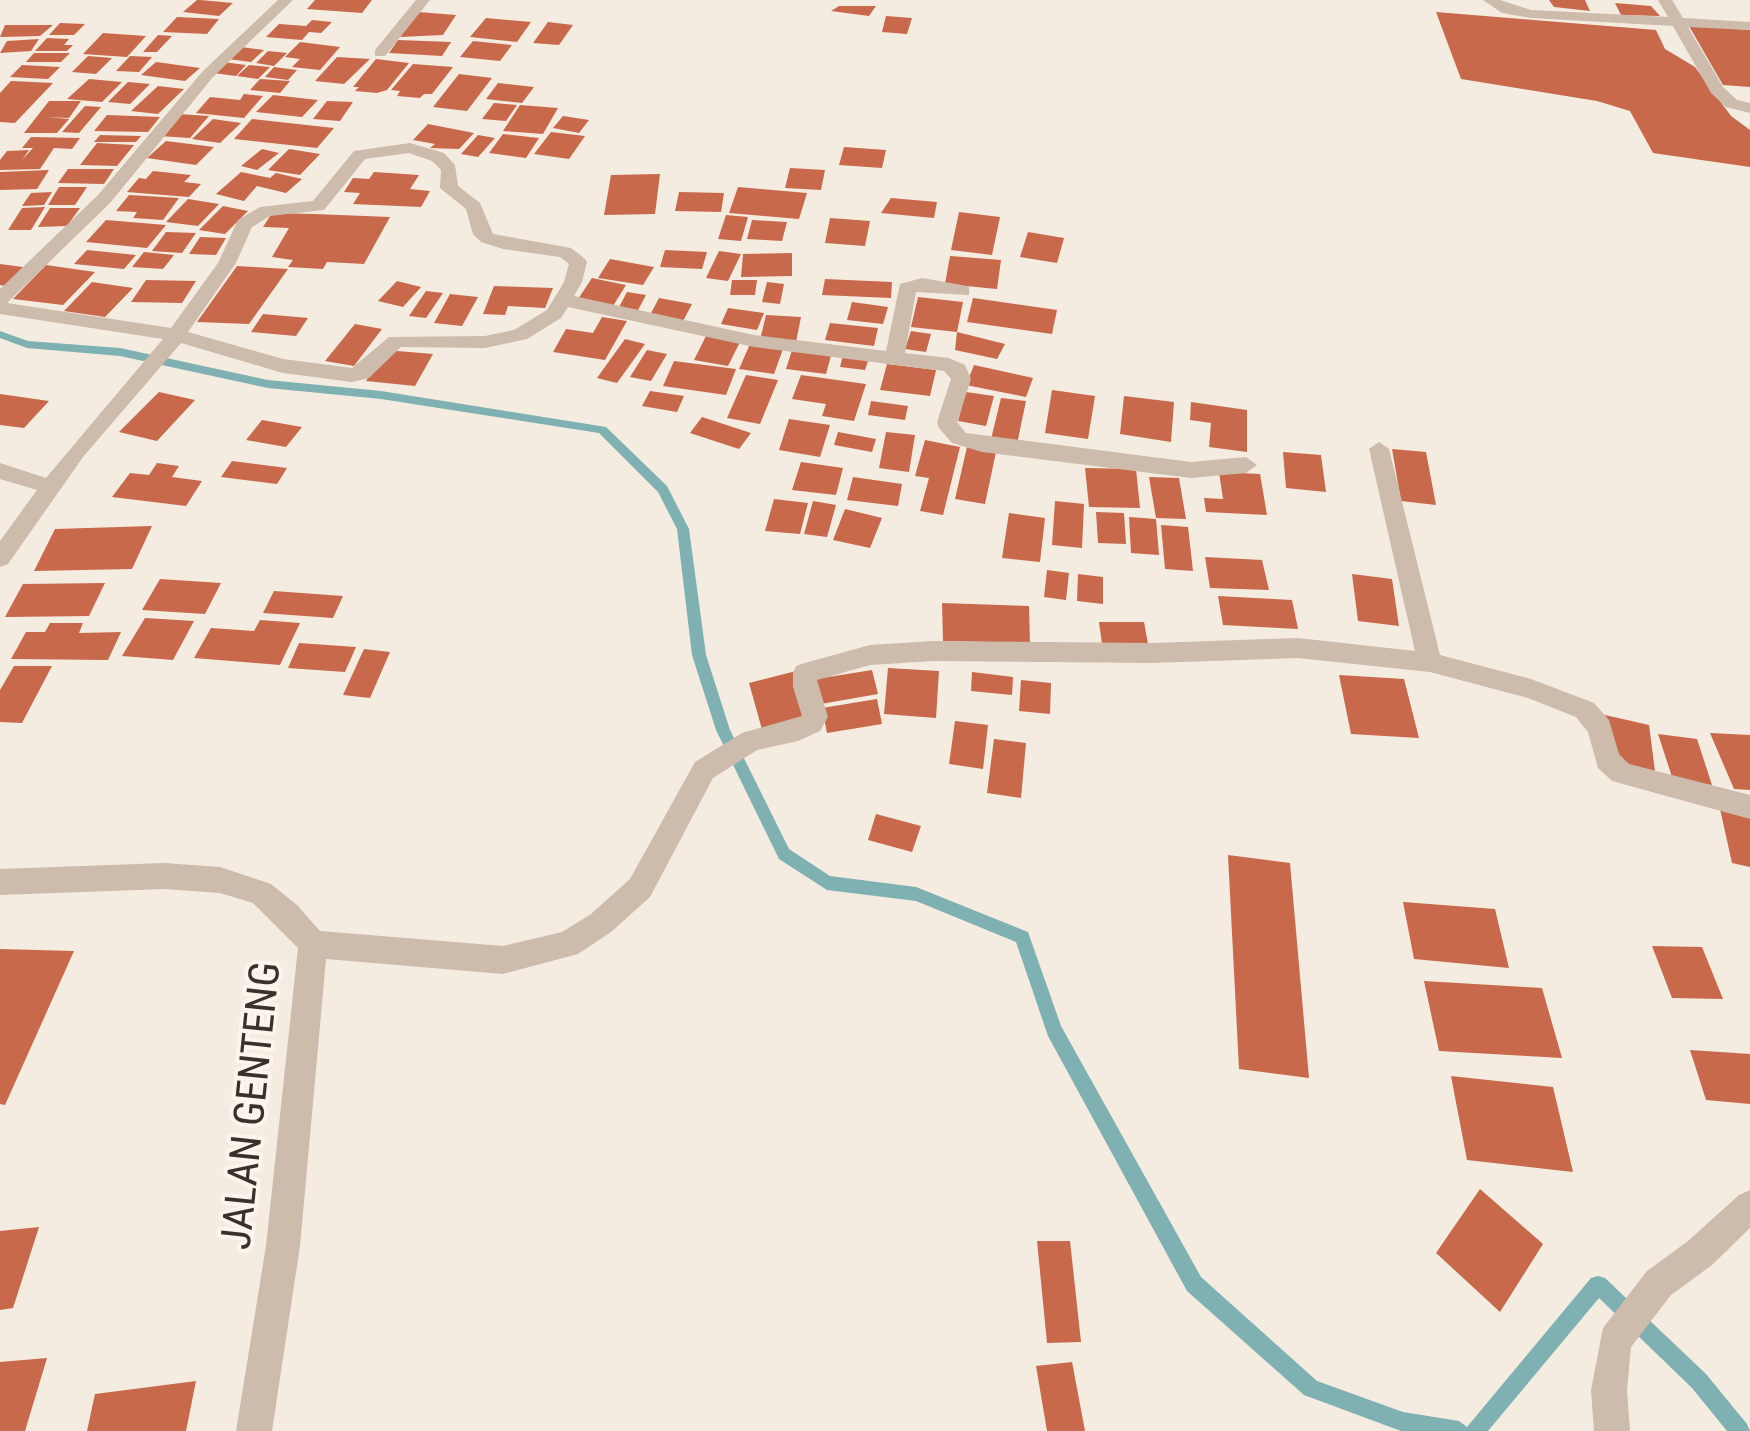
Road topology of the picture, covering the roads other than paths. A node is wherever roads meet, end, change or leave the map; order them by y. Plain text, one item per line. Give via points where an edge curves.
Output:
1 (286, 0) edge
2 (423, 0) edge
3 (1490, 0) edge
4 (1665, 0) edge
5 (1679, 21) junction
6 (1750, 26) edge
7 (380, 53) dead end
8 (1750, 108) edge
9 (962, 291) dead end
10 (0, 299) edge
11 (564, 300) junction
12 (0, 308) edge
13 (171, 342) junction
14 (894, 359) junction
15 (1379, 449) dead end
16 (1246, 465) dead end
17 (0, 471) edge
18 (51, 487) junction
19 (0, 558) edge
20 (1430, 662) junction
21 (1750, 808) edge
22 (0, 882) edge
23 (313, 944) junction
24 (1750, 1206) edge
25 (254, 1431) edge
26 (1612, 1431) edge

1 - 10 street via 208,74 104,200
2 - 7 street
3 - 5 street via 1532,14
4 - 5 street
5 - 6 street
5 - 8 street via 1718,90 1732,104
9 - 14 street via 907,288
11 - 13 street via 542,324 520,335 485,342 396,342 352,375
11 - 13 street via 576,258 487,238 474,208 450,188 438,157 390,148 360,155 315,208 252,217
11 - 14 street via 704,332
12 - 13 street
13 - 18 street
14 - 16 street via 958,370 960,392 947,422 959,438 1191,470
15 - 20 street
17 - 18 street
18 - 19 street
20 - 21 street via 1584,710 1600,728 1607,760 1621,773
20 - 23 street via 1298,648 870,656 806,673 812,723 751,741 704,770 640,888 568,944 503,960
22 - 23 street, JALAN GENTENG via 220,880 261,893
23 - 25 street, JALAN GENTENG via 283,1246
24 - 26 street via 1659,1283 1615,1340

